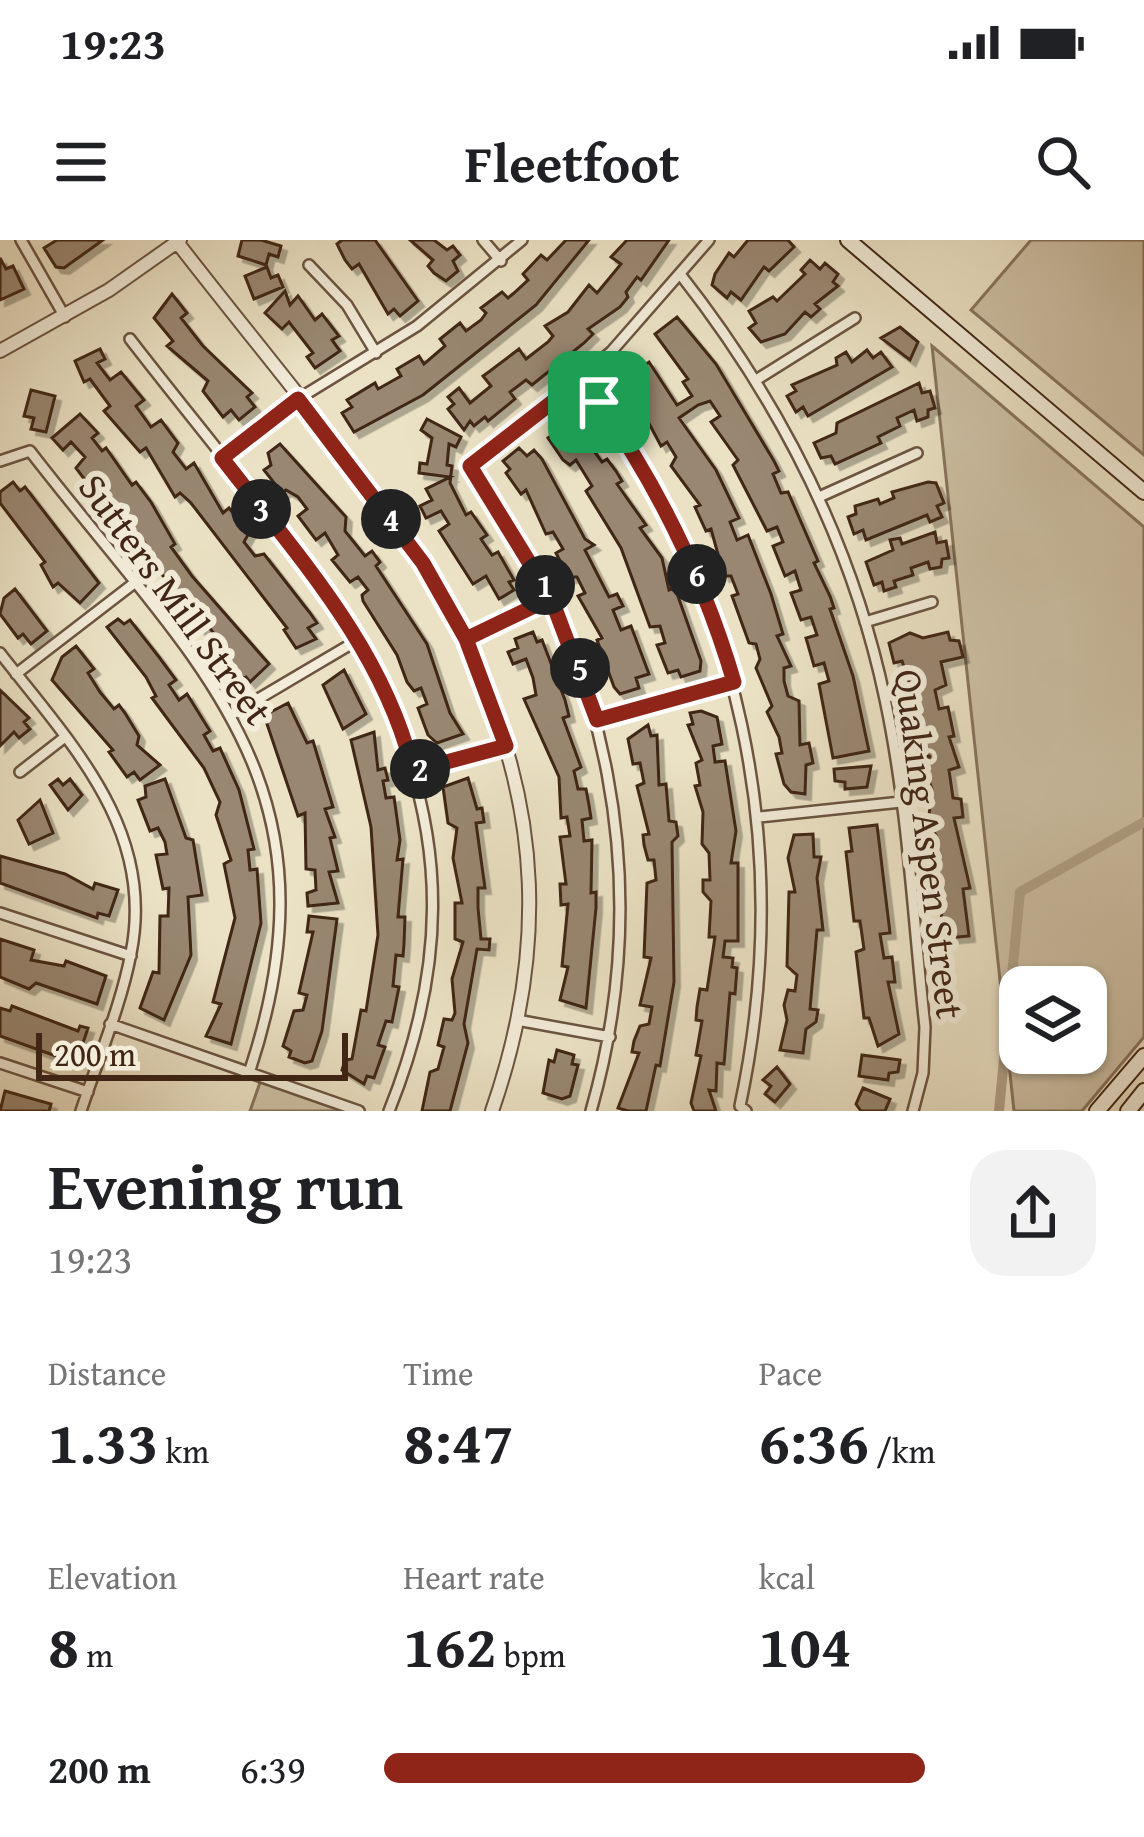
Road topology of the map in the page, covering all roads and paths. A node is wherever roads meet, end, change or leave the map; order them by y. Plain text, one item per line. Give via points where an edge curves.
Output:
1 (21, 240) edge
2 (483, 240) edge
3 (522, 240) edge
4 (709, 240) edge
5 (848, 240) edge
6 (178, 241) edge
7 (501, 261) junction
8 (308, 265) dead end
9 (680, 274) junction
10 (65, 317) junction
11 (855, 319) dead end
12 (130, 339) dead end
13 (0, 351) edge
14 (376, 352) junction
15 (582, 379) junction
16 (757, 380) junction
17 (298, 399) junction
18 (916, 453) dead end
19 (222, 458) junction
20 (0, 461) edge
21 (1144, 492) edge
22 (819, 497) junction
23 (133, 584) junction
24 (551, 598) junction
25 (932, 602) dead end
26 (866, 622) junction
27 (466, 639) junction
28 (358, 640) junction
29 (0, 653) edge
30 (16, 674) junction
31 (734, 682) junction
32 (231, 715) junction
33 (597, 720) junction
34 (65, 737) junction
35 (506, 746) junction
36 (413, 771) junction
37 (20, 772) dead end
38 (901, 802) junction
39 (760, 817) junction
40 (0, 913) edge
41 (131, 956) junction
42 (517, 1020) junction
43 (110, 1024) junction
44 (610, 1037) junction
45 (1144, 1056) edge
46 (0, 1063) edge
47 (250, 1070) junction
48 (1144, 1091) edge
49 (88, 1092) junction
50 (743, 1109) edge
51 (81, 1111) edge
52 (359, 1111) edge
53 (389, 1111) edge
54 (492, 1111) edge
55 (591, 1111) edge
56 (913, 1111) edge
57 (1097, 1111) edge
58 (1128, 1111) edge

1 - 10 street
2 - 7 street
3 - 7 street
4 - 9 street
5 - 21 main road
6 - 10 street
6 - 17 street
7 - 14 street
8 - 14 street via 347,305
9 - 15 street
9 - 16 street, Quaking Aspen Street
10 - 13 street
11 - 16 street
12 - 19 street
14 - 17 street
15 - 24 street via 470,466
15 - 31 street via 670,516
16 - 22 street, Quaking Aspen Street
17 - 19 street
17 - 27 street via 423,563
18 - 22 street
19 - 28 street
20 - 23 street, Sutters Mill Street via 30,451
22 - 26 street, Quaking Aspen Street
23 - 30 street
23 - 32 street, Sutters Mill Street
24 - 27 street
24 - 33 street
25 - 26 street
26 - 38 street, Quaking Aspen Street
27 - 35 street
28 - 32 street
28 - 36 street
29 - 30 street
30 - 34 street
31 - 33 street
31 - 39 street
32 - 47 street, Sutters Mill Street via 266,792 283,881 278,972
33 - 44 street via 621,885
34 - 37 street
34 - 41 street via 111,802 128,846 136,893
35 - 36 street
35 - 42 street via 527,893
36 - 53 street via 430,876 429,949 412,1048
38 - 39 street
38 - 56 street, Quaking Aspen Street via 925,1027
39 - 50 street via 761,974
40 - 41 street
41 - 43 street
42 - 44 street
42 - 54 street
43 - 47 street
43 - 49 street
44 - 55 street
45 - 57 main road
46 - 49 street
47 - 52 street
48 - 58 main road
49 - 51 street

